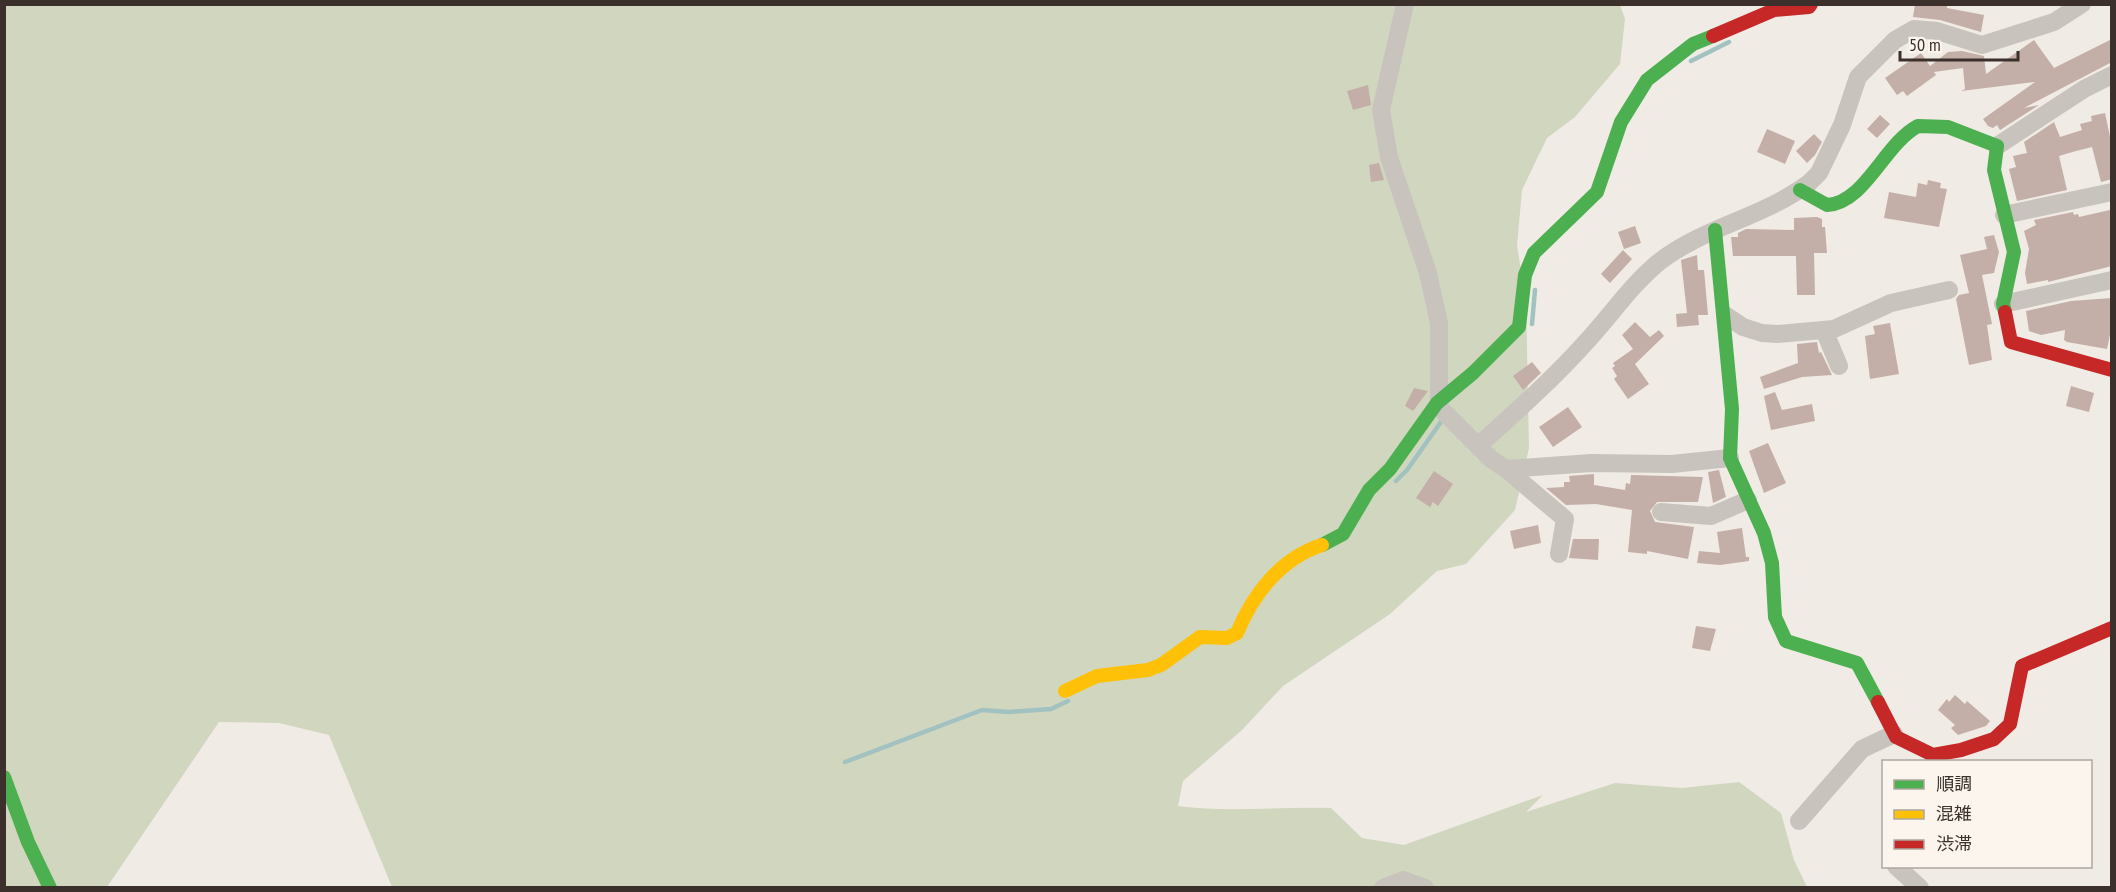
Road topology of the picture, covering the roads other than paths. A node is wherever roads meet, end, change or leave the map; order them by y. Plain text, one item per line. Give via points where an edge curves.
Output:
1 (1405, 4) edge
2 (2082, 4) edge
3 (1810, 6) edge
4 (2112, 75) edge
5 (1997, 146) junction
6 (1800, 190) junction
7 (2112, 192) edge
8 (2004, 215) junction
9 (1715, 230) junction
10 (2112, 280) edge
11 (1949, 290) dead end
12 (2003, 304) junction
13 (1725, 315) junction
14 (1824, 330) junction
15 (1839, 366) dead end
16 (2112, 370) edge
17 (1442, 409) junction
18 (1479, 445) junction
19 (1730, 458) junction
20 (1506, 469) junction
21 (1748, 500) junction
22 (1661, 512) dead end
23 (1558, 554) dead end
24 (2112, 628) edge
25 (1065, 691) dead end
26 (1894, 734) junction
27 (1920, 757) edge
28 (4, 777) edge
29 (1799, 821) dead end
30 (1897, 868) edge
31 (50, 888) edge
32 (1383, 888) edge
33 (1425, 888) edge
34 (1920, 888) edge

1 - 17 street via 1381,110 1389,158 1428,273 1439,323
2 - 6 street via 2054,22 1982,45 1937,31 1914,29 1894,40 1858,77 1842,125 1819,173
3 - 17 street via 1774,10 1693,44 1647,80 1621,122 1597,192 1534,253 1525,275 1519,327
4 - 5 street
5 - 6 street via 1956,130 1918,126 1882,158 1845,203 1816,201
5 - 8 street via 1994,170
6 - 9 street
7 - 8 street
8 - 12 street via 2014,252
9 - 13 street
9 - 18 street via 1660,261 1630,288 1552,380
10 - 12 street
11 - 14 street via 1891,303
12 - 16 street via 2011,342
13 - 14 street via 1762,333
13 - 19 street via 1732,409
14 - 15 street
17 - 18 street
17 - 25 street via 1369,490 1343,534 1303,551 1261,588 1237,633 1227,638 1200,637 1161,665 1097,676
18 - 20 street
19 - 20 street via 1672,464 1591,463
19 - 21 street
20 - 23 street via 1565,519
21 - 22 street via 1711,516
21 - 26 street via 1764,533 1772,563 1775,618 1781,634 1786,641 1857,663
24 - 27 street via 2022,666 2010,724 1994,739
26 - 27 street
26 - 29 street via 1862,749
28 - 31 street
30 - 34 street
32 - 33 street via 1403,880

